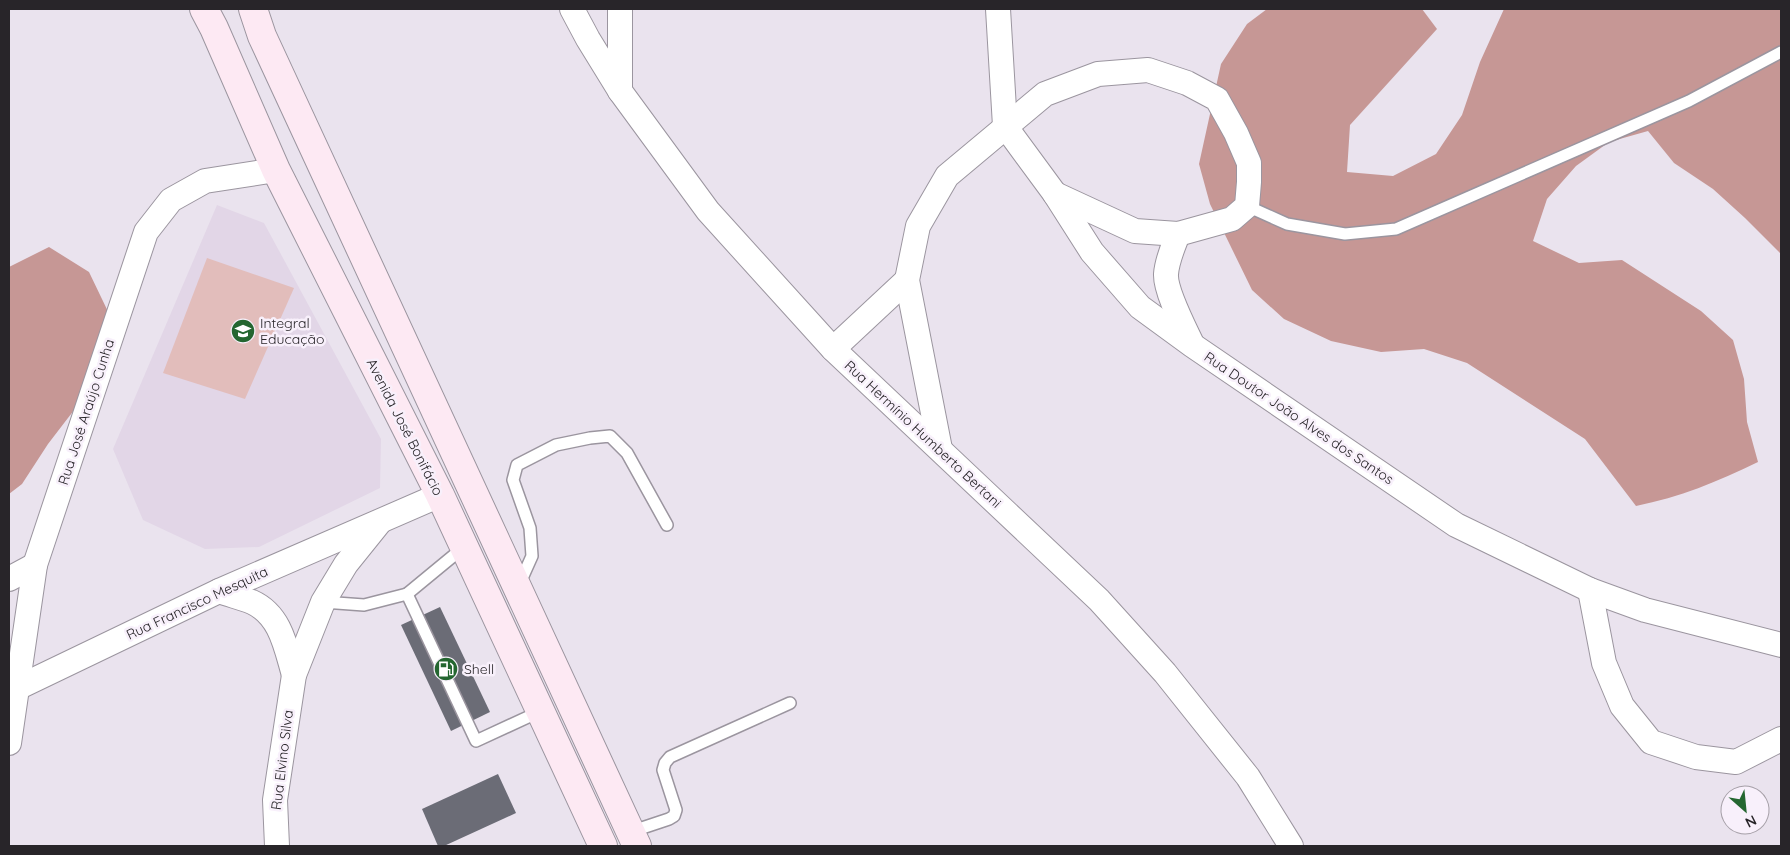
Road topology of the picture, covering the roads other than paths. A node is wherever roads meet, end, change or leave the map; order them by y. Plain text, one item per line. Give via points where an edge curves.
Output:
1 (204, 9) edge
2 (253, 9) edge
3 (572, 9) edge
4 (620, 9) edge
5 (998, 9) edge
6 (1781, 52) edge
7 (620, 91) junction
8 (1005, 126) junction
9 (276, 170) junction
10 (1055, 194) junction
11 (1246, 206) junction
12 (1178, 234) junction
13 (907, 280) junction
14 (1192, 345) junction
15 (833, 349) junction
16 (940, 449) junction
17 (440, 495) junction
18 (380, 522) junction
19 (666, 525) dead end
20 (465, 546) junction
21 (35, 565) junction
22 (9, 579) edge
23 (518, 589) junction
24 (1590, 590) junction
25 (219, 591) junction
26 (407, 594) junction
27 (323, 602) junction
28 (1781, 645) edge
29 (294, 675) junction
30 (16, 689) junction
31 (790, 703) dead end
32 (541, 712) junction
33 (1781, 739) edge
34 (9, 743) edge
35 (633, 839) edge
36 (277, 846) edge
37 (603, 846) edge
38 (1290, 846) edge

1 - 9 main road, Avenida José Bonifácio
2 - 23 main road via 262,36
3 - 7 street, Rua Hermínio Humberto Bertani
4 - 7 street
5 - 8 street
6 - 11 lane via 1689,101 1396,228 1345,234 1287,224
7 - 15 street, Rua Hermínio Humberto Bertani via 708,212
8 - 10 street, Rua Doutor João Alves dos Santos
8 - 11 street via 1045,94 1098,74 1148,70 1180,80 1217,99 1236,133 1249,164
8 - 13 street via 947,176 918,226
9 - 17 main road, Avenida José Bonifácio
9 - 21 street, Rua José Araújo Cunha via 205,181 171,200 146,232
10 - 12 street via 1135,231
10 - 14 street, Rua Doutor João Alves dos Santos via 1092,252 1119,284 1140,306
11 - 12 street via 1232,219
12 - 14 street via 1166,277
13 - 15 street
13 - 16 street
14 - 24 street, Rua Doutor João Alves dos Santos via 1456,525
15 - 16 street, Rua Hermínio Humberto Bertani
16 - 38 street, Rua Hermínio Humberto Bertani via 1099,600 1165,673 1248,777
17 - 18 street, Rua Francisco Mesquita
17 - 20 main road, Avenida José Bonifácio
18 - 25 street, Rua Francisco Mesquita
18 - 27 street via 346,564
19 - 23 lane via 627,453 610,436 556,445 517,465 513,480 530,528 532,556
20 - 26 lane
20 - 32 main road, Avenida José Bonifácio
21 - 22 street
21 - 30 street, Rua José Araújo Cunha
23 - 35 main road
24 - 28 street, Rua Doutor João Alves dos Santos via 1645,610
24 - 33 street via 1604,663 1622,706 1651,742 1696,757 1736,762
25 - 29 street via 254,603 272,616 282,634
25 - 30 street, Rua Francisco Mesquita
26 - 27 lane via 364,605
26 - 32 lane via 476,740
27 - 29 street
29 - 36 street, Rua Elvino Silva via 275,800
30 - 34 street, Rua José Araújo Cunha
31 - 35 lane via 670,756 663,770 676,810 674,816
32 - 37 main road, Avenida José Bonifácio

